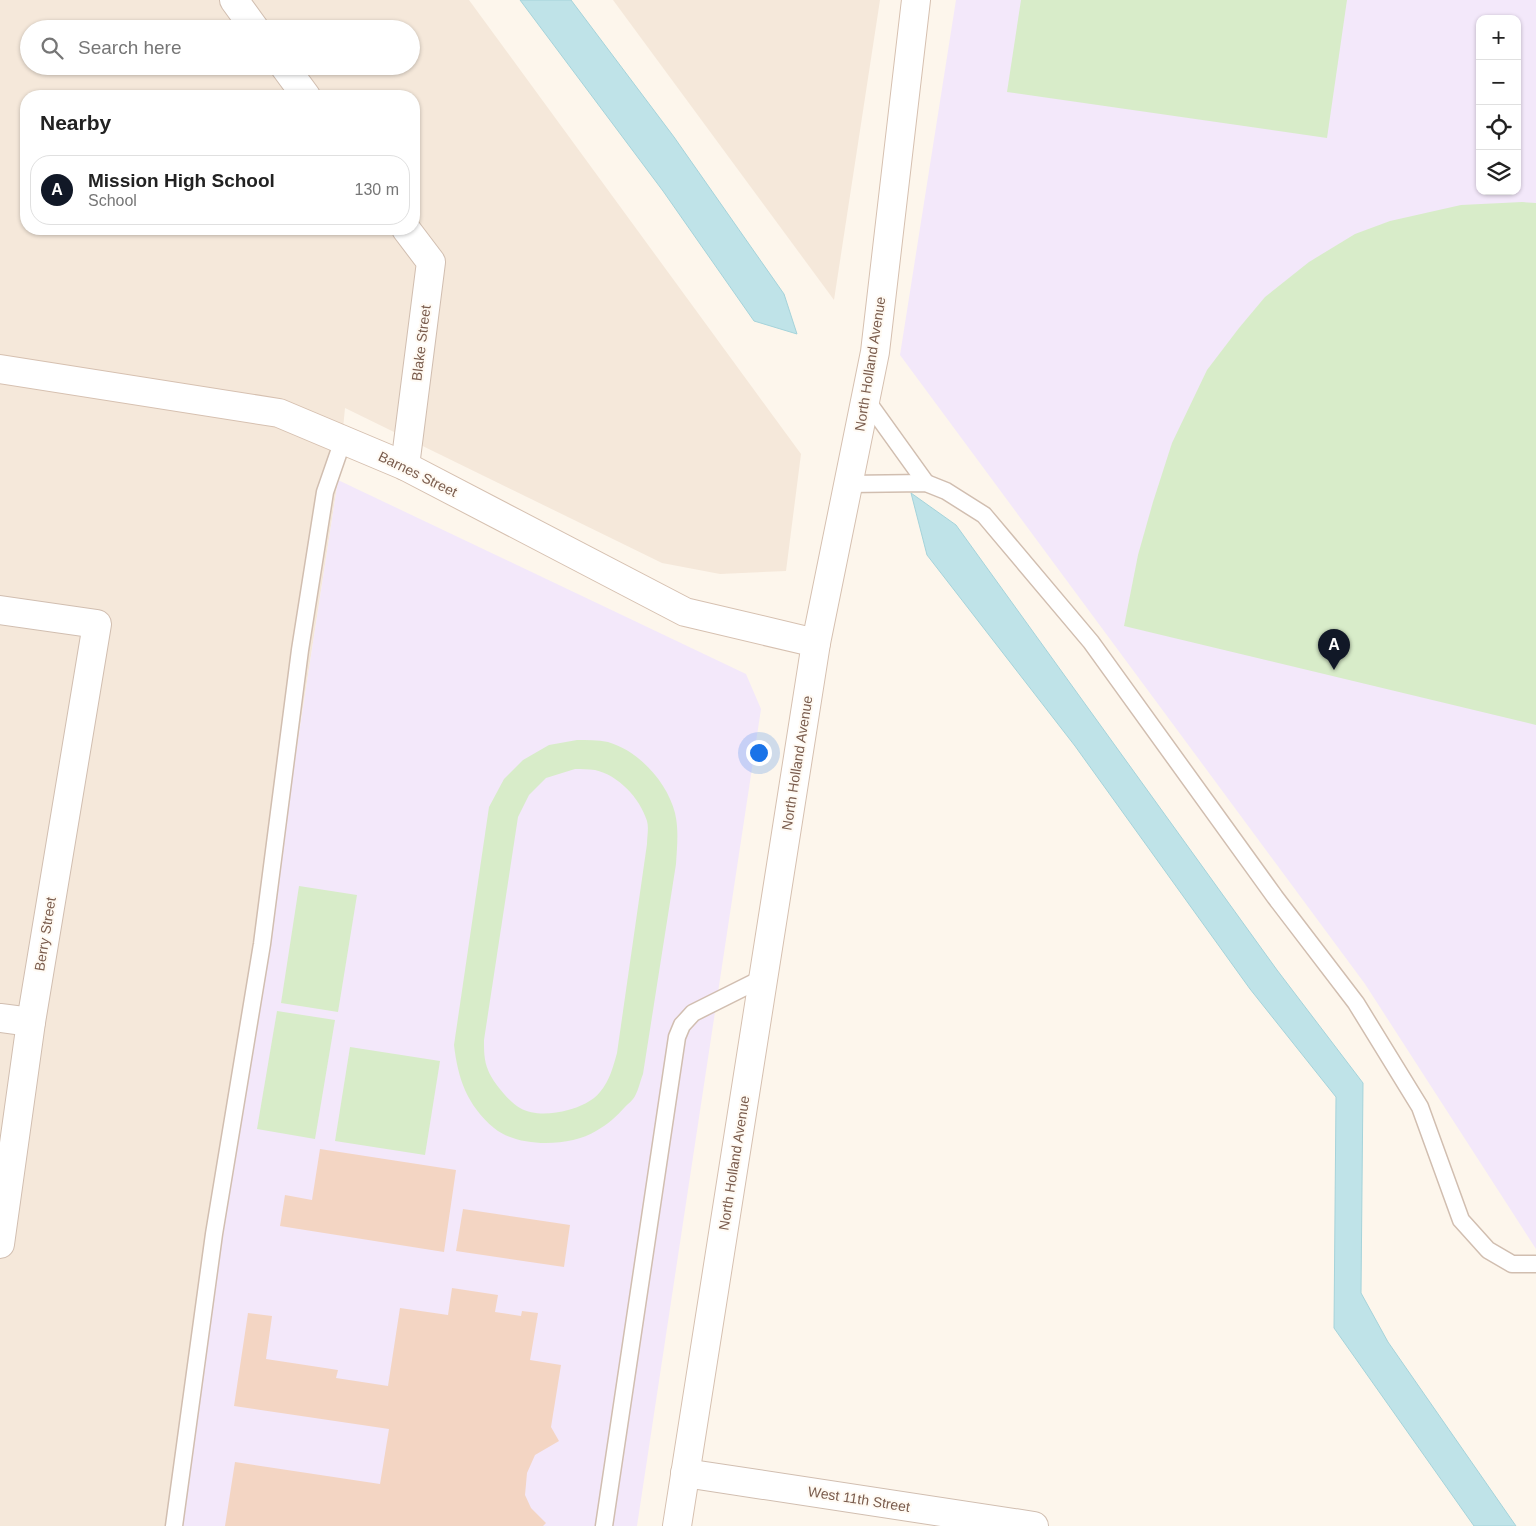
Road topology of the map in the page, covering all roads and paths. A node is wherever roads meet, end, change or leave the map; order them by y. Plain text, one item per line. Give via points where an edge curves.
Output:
1 (234, 0) edge
2 (916, 0) edge
3 (248, 20) edge
4 (291, 75) edge
5 (302, 90) edge
6 (411, 235) edge
7 (0, 369) edge
8 (865, 398) junction
9 (343, 440) junction
10 (405, 466) junction
11 (926, 483) junction
12 (848, 484) junction
13 (0, 610) edge
14 (816, 643) junction
15 (763, 978) junction
16 (0, 1018) edge
17 (31, 1022) junction
18 (0, 1244) edge
19 (1536, 1264) edge
20 (685, 1473) junction
21 (174, 1526) edge
22 (604, 1526) edge
23 (677, 1526) edge
24 (1034, 1526) edge

1 - 3 street
2 - 8 street, North Holland Avenue via 874,352
4 - 5 street
6 - 10 street, Blake Street via 431,262
7 - 9 street, Barnes Street via 279,413
8 - 11 lane
8 - 12 street, North Holland Avenue
9 - 10 street, Barnes Street
9 - 21 lane via 325,492 300,650 262,944 214,1234
10 - 14 street, Barnes Street via 685,612
11 - 12 lane
11 - 19 lane via 946,490 984,516 1091,642 1275,897 1356,1003 1420,1107 1461,1220 1488,1250 1512,1264
12 - 14 street, North Holland Avenue
13 - 17 street, Berry Street via 97,624
14 - 15 street, North Holland Avenue
15 - 20 street, North Holland Avenue
15 - 22 lane via 693,1013 677,1037
16 - 17 street
17 - 18 street, Berry Street
20 - 23 street, North Holland Avenue
20 - 24 street, West 11th Street

